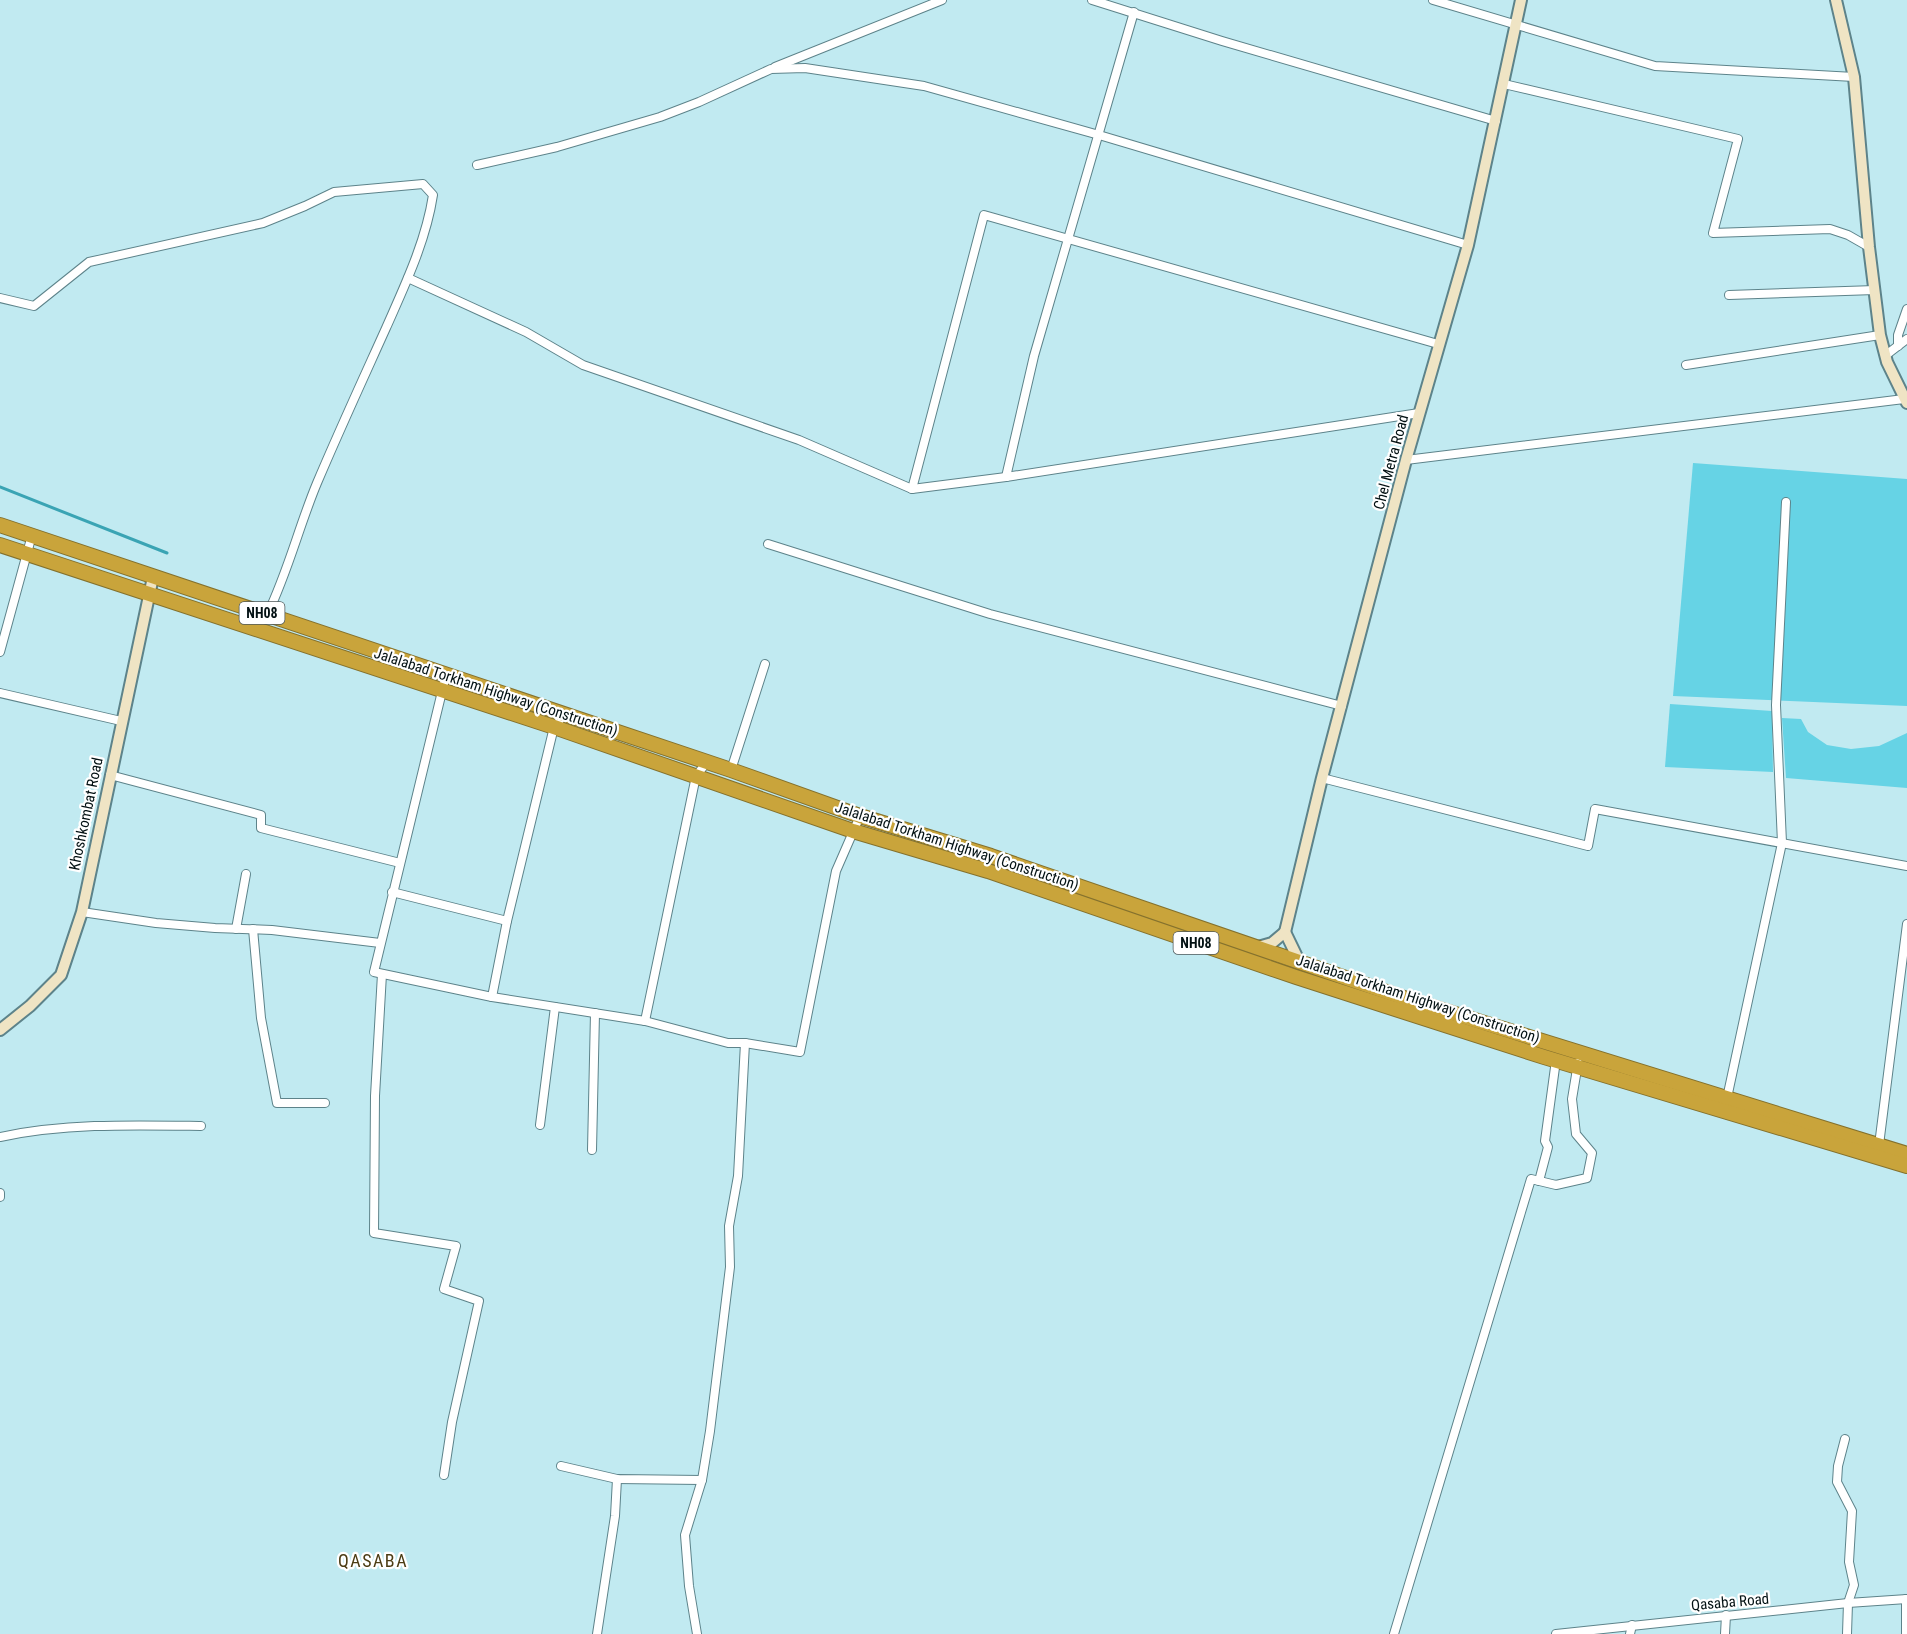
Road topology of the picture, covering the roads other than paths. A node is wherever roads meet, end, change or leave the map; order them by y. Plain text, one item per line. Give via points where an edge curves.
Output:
1 (942, 0) edge
2 (1092, 0) edge
3 (1433, 0) edge
4 (1521, 0) edge
5 (1836, 0) edge
6 (1134, 12) junction
7 (1515, 25) junction
8 (771, 69) junction
9 (1854, 77) junction
10 (1504, 84) junction
11 (1496, 121) junction
12 (1099, 135) junction
13 (477, 165) dead end
14 (1067, 240) junction
15 (1468, 245) junction
16 (1869, 247) junction
17 (408, 278) junction
18 (1875, 291) junction
19 (1729, 295) dead end
20 (0, 298) edge
21 (1907, 309) edge
22 (1880, 335) junction
23 (1907, 339) edge
24 (1438, 344) junction
25 (1898, 346) junction
26 (1886, 355) junction
27 (1686, 365) dead end
28 (1904, 395) edge
29 (1419, 413) junction
30 (1406, 460) junction
31 (1006, 477) junction
32 (912, 489) junction
33 (1786, 502) dead end
34 (0, 525) edge
35 (32, 536) junction
36 (768, 544) dead end
37 (0, 545) edge
38 (27, 554) junction
39 (153, 577) junction
40 (149, 595) junction
41 (267, 615) junction
42 (0, 652) edge
43 (765, 664) dead end
44 (446, 675) junction
45 (441, 691) junction
46 (0, 693) edge
47 (524, 700) junction
48 (490, 705) junction
49 (1342, 706) junction
50 (565, 714) junction
51 (121, 721) junction
52 (554, 727) junction
53 (707, 762) junction
54 (731, 770) junction
55 (110, 775) junction
56 (696, 776) junction
57 (1322, 778) junction
58 (860, 816) junction
59 (854, 831) junction
60 (1782, 843) junction
61 (400, 863) junction
62 (1907, 866) edge
63 (246, 874) dead end
64 (392, 892) junction
65 (82, 912) junction
66 (507, 921) junction
67 (1907, 924) edge
68 (236, 929) junction
69 (253, 929) junction
70 (1285, 932) junction
71 (380, 943) junction
72 (1258, 947) junction
73 (1300, 963) junction
74 (382, 974) junction
75 (492, 997) junction
76 (555, 1007) junction
77 (595, 1013) junction
78 (645, 1021) junction
79 (0, 1030) edge
80 (745, 1043) junction
81 (1556, 1060) junction
82 (1579, 1060) junction
83 (1652, 1082) junction
84 (1727, 1098) junction
85 (325, 1103) dead end
86 (540, 1125) dead end
87 (201, 1126) dead end
88 (0, 1137) edge
89 (1879, 1145) junction
90 (592, 1150) dead end
91 (1907, 1154) edge
92 (1907, 1166) edge
93 (1539, 1181) junction
94 (1845, 1439) dead end
95 (561, 1466) dead end
96 (444, 1475) dead end
97 (617, 1479) junction
98 (702, 1480) junction
99 (1906, 1599) edge
100 (1848, 1603) junction
101 (1726, 1615) junction
102 (1632, 1625) junction
103 (597, 1634) edge
104 (697, 1634) edge
105 (1394, 1634) edge
106 (1556, 1634) edge
107 (1630, 1634) edge
108 (1725, 1634) edge
109 (1847, 1634) edge
110 (1906, 1634) edge

1 - 8 street
2 - 6 street
3 - 7 street
4 - 7 street, Chel Metra Road
5 - 9 street
6 - 11 street
6 - 12 street
7 - 9 street via 1655,66
7 - 10 street, Chel Metra Road
8 - 12 street via 805,68 924,86
8 - 13 street via 660,117
9 - 16 street
10 - 11 street, Chel Metra Road
10 - 16 street via 1738,139 1713,233 1830,229
11 - 15 street, Chel Metra Road
12 - 14 street
12 - 15 street
14 - 24 street
14 - 31 street via 1034,356
14 - 32 street via 984,215
15 - 24 street, Chel Metra Road
16 - 18 street
17 - 20 street via 429,222 433,195 423,184 334,192 263,223 89,262 34,306
17 - 32 street via 526,332 583,365 799,440
17 - 41 street via 316,484 282,584
18 - 19 street
18 - 22 street
21 - 25 street
22 - 26 street
22 - 27 street
23 - 25 street
24 - 29 street, Chel Metra Road
25 - 26 street
26 - 28 street
28 - 30 street
29 - 30 street, Chel Metra Road
29 - 31 street
30 - 49 street, Chel Metra Road
31 - 32 street
33 - 60 street via 1776,705
34 - 35 highway, NH08
35 - 38 street
35 - 39 highway, NH08
36 - 49 street via 990,615
37 - 38 highway, Jalalabad Torkham Highway (Construction) / NH08
38 - 40 highway, Jalalabad Torkham Highway (Construction) / NH08
38 - 42 street
39 - 40 street, Khoshkombat Road
39 - 41 highway, NH08
40 - 45 highway, Jalalabad Torkham Highway (Construction) / NH08
40 - 51 street, Khoshkombat Road
41 - 44 highway, NH08
43 - 54 street
44 - 45 street
44 - 47 highway, NH08
45 - 48 highway, Jalalabad Torkham Highway (Construction) / NH08
45 - 61 street
46 - 51 street
47 - 48 highway, NH08
47 - 50 highway, NH08
48 - 52 highway, Jalalabad Torkham Highway (Construction) / NH08
49 - 57 street, Chel Metra Road
50 - 52 street
50 - 53 highway, NH08
51 - 55 street, Khoshkombat Road
52 - 56 highway, Jalalabad Torkham Highway (Construction) / NH08
52 - 66 street
53 - 54 highway, NH08
53 - 56 street
54 - 58 highway, NH08
55 - 61 street via 261,815 261,828
55 - 65 street, Khoshkombat Road
56 - 59 highway, Jalalabad Torkham Highway (Construction) / NH08
56 - 78 street
57 - 60 street via 1588,846 1595,809
57 - 70 street, Chel Metra Road
58 - 59 street
58 - 72 highway, NH08
59 - 80 street via 836,871 800,1052
59 - 81 highway, Jalalabad Torkham Highway (Construction) / NH08 via 988,871 1296,977
60 - 62 street
60 - 84 street
61 - 64 street
63 - 68 street
64 - 66 street
64 - 71 street
65 - 68 street
65 - 79 street, Khoshkombat Road via 61,975
66 - 75 street
67 - 89 street
68 - 69 street
69 - 71 street
69 - 85 street via 261,1018 277,1103
70 - 72 street via 1272,943
70 - 73 street
71 - 74 street via 374,972
72 - 73 highway, NH08
73 - 82 highway, NH08
74 - 75 street
74 - 96 street via 375,1096 374,1233 456,1246 444,1289 479,1301
75 - 76 street
76 - 77 street
76 - 86 street
77 - 78 street
77 - 90 street
78 - 80 street via 728,1043
80 - 98 street via 738,1176 729,1226 729,1267
81 - 82 highway, Jalalabad Torkham Highway (Construction) / NH08
81 - 93 street via 1545,1141 1548,1147
82 - 83 highway, Jalalabad Torkham Highway (Construction) / NH08
82 - 93 street via 1572,1099 1576,1134 1592,1153 1587,1178 1556,1185
83 - 84 highway, NH08
83 - 92 highway, Jalalabad Torkham Highway (Construction) / NH08
84 - 89 highway, NH08
87 - 88 street via 130,1124
89 - 91 highway, NH08
93 - 105 street via 1531,1179
94 - 100 street via 1837,1482 1852,1511 1849,1562 1854,1585
95 - 97 street
97 - 98 street
97 - 103 street
98 - 104 street via 685,1535
99 - 100 street, Qasaba Road
99 - 110 street
100 - 101 street, Qasaba Road
100 - 109 street
101 - 102 street, Qasaba Road
101 - 108 street
102 - 106 street, Qasaba Road
102 - 107 street

